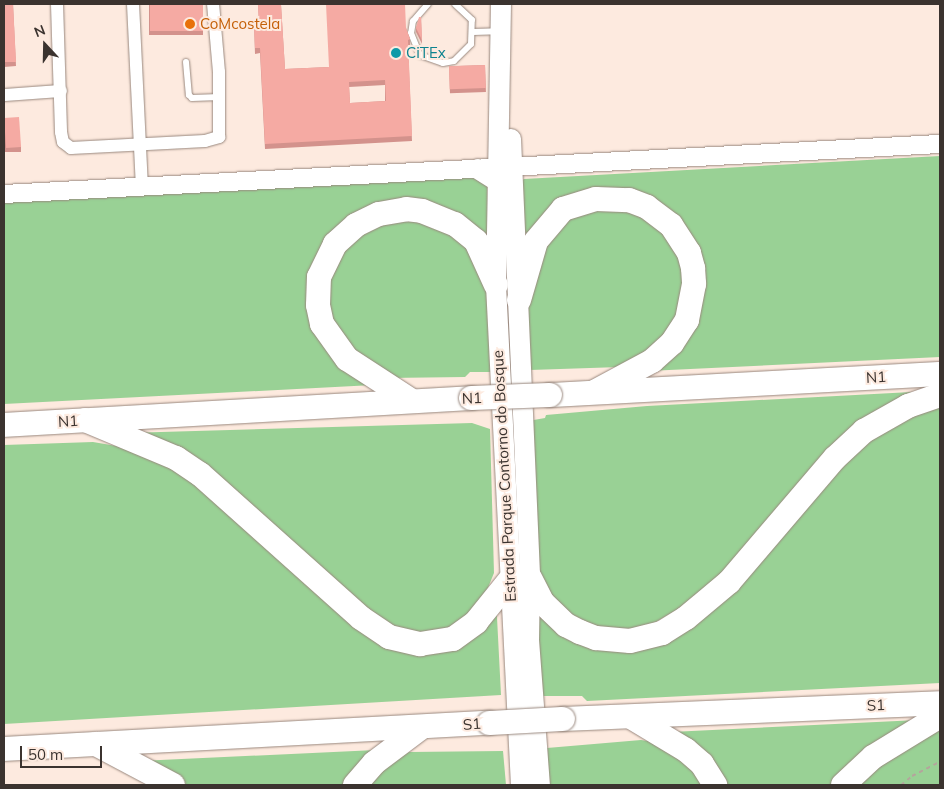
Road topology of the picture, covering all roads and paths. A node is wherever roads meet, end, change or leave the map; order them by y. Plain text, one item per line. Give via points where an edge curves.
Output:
1 (57, 4) edge
2 (133, 4) edge
3 (213, 4) edge
4 (428, 4) edge
5 (455, 4) edge
6 (501, 4) edge
7 (473, 32) junction
8 (502, 40) junction
9 (186, 62) dead end
10 (61, 92) junction
11 (4, 95) edge
12 (220, 97) junction
13 (940, 144) edge
14 (140, 145) junction
15 (478, 168) joint
16 (505, 170) junction
17 (142, 187) junction
18 (4, 194) edge
19 (496, 286) junction
20 (519, 300) junction
21 (940, 374) edge
22 (596, 391) junction
23 (940, 395) edge
24 (412, 401) junction
25 (85, 420) junction
26 (4, 425) edge
27 (519, 579) junction
28 (940, 703) edge
29 (940, 716) edge
30 (631, 717) junction
31 (422, 727) junction
32 (96, 744) junction
33 (4, 749) edge
34 (940, 762) edge
35 (173, 785) edge
36 (355, 785) edge
37 (521, 785) edge
38 (540, 785) edge
39 (715, 785) edge
40 (842, 785) edge
41 (901, 785) edge

1 - 10 street
2 - 14 street
3 - 12 street
4 - 7 lane via 419,11 411,33 420,55 431,61 448,62 464,54 471,44
5 - 7 lane via 472,20
6 - 8 main road
7 - 8 lane
8 - 16 main road via 500,113
8 - 16 main road via 508,70
9 - 12 lane via 189,96
10 - 11 street
10 - 14 street via 61,132 67,147
12 - 14 street via 220,130 214,140
13 - 16 main road
14 - 17 street
15 - 16 main road
15 - 17 main road
16 - 19 main road, Estrada Parque Contorno do Bosque
16 - 20 main road, Estrada Parque Contorno do Bosque
17 - 18 main road
19 - 24 highway via 476,241 455,224 422,211 406,209 379,214 356,225 335,244 319,276 318,305 322,324 346,359
19 - 27 main road, Estrada Parque Contorno do Bosque
20 - 22 highway via 536,241 563,209 596,199 629,200 647,207 671,225 689,253 693,268 694,284 687,320 672,343 652,361
20 - 27 main road, Estrada Parque Contorno do Bosque
21 - 22 highway, N1
22 - 24 highway, N1, bridge
23 - 27 highway via 908,406 864,431 835,458 729,582 686,618 662,633 630,641 596,638 580,632 566,625
24 - 25 highway, N1
25 - 26 highway, N1
25 - 27 highway via 176,458 200,474 361,618 389,637 420,644 453,639 476,622
27 - 37 main road, Estrada Parque Contorno do Bosque
27 - 38 main road, Estrada Parque Contorno do Bosque via 529,640
28 - 30 highway, S1
29 - 40 highway via 873,757
30 - 31 highway, S1, bridge
30 - 39 highway via 686,750 702,764
31 - 32 highway, S1
31 - 36 highway via 374,763
32 - 33 highway, S1
32 - 35 highway
34 - 41 path

